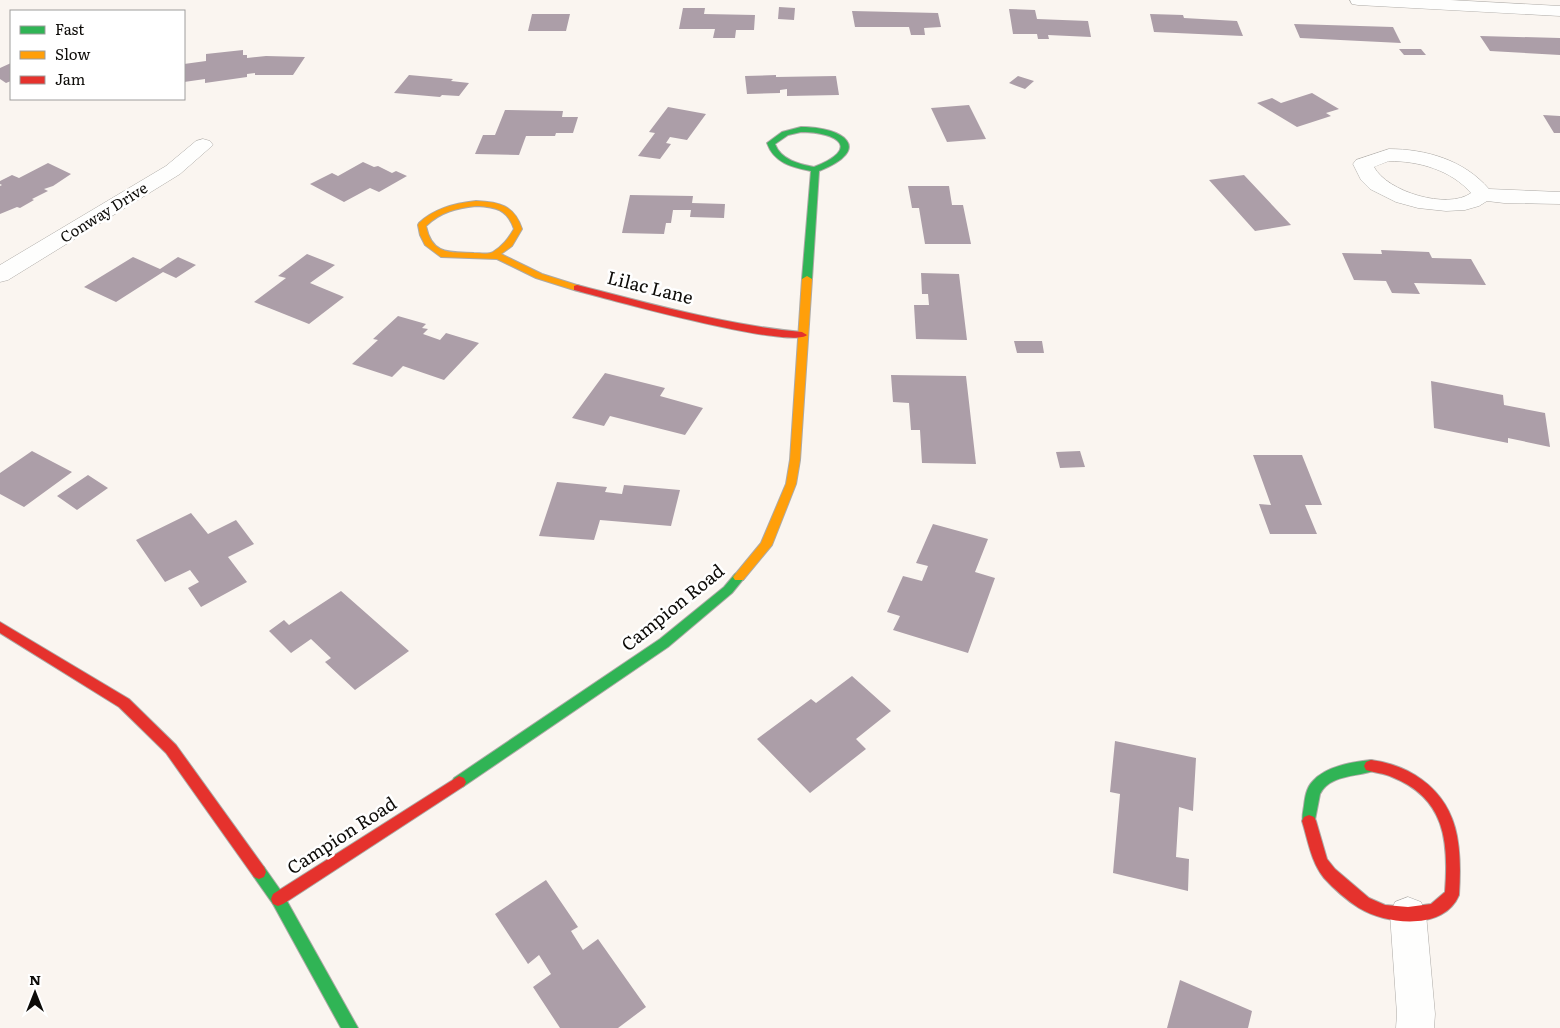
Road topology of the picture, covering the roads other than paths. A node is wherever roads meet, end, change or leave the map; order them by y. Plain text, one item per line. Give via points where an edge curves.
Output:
1 (1358, 0) edge
2 (1546, 0) edge
3 (1560, 5) edge
4 (1560, 11) edge
5 (203, 145) dead end
6 (815, 170) junction
7 (1482, 194) junction
8 (1560, 198) edge
9 (494, 256) junction
10 (0, 275) edge
11 (802, 335) junction
12 (0, 627) edge
13 (278, 899) junction
14 (1408, 914) junction
15 (350, 1028) edge
16 (1415, 1028) edge

1 - 4 street
2 - 3 street
5 - 10 street, Conway Drive via 173,170
6 - 6 street via 840,160 845,145 841,137 823,130 801,128 771,143 771,148 781,158
6 - 11 street, Campion Road
7 - 7 street via 1473,202 1452,205 1417,202 1384,189 1365,171 1363,164 1388,155 1429,160 1454,169 1474,182
7 - 8 street
9 - 9 street, Lilac Lane via 447,256 435,252 426,242 421,227 427,217 459,205 500,208 510,212 518,229 510,244
9 - 11 street, Lilac Lane via 544,278 643,306 767,334
11 - 13 street, Campion Road via 791,484 766,545 728,590 648,654
12 - 13 street via 124,703 176,757
13 - 15 street
14 - 14 street via 1434,911 1452,895 1455,864 1448,818 1439,802 1417,782 1386,767 1357,767 1320,781 1314,790 1309,824 1321,862 1364,903 1384,912
14 - 16 street

